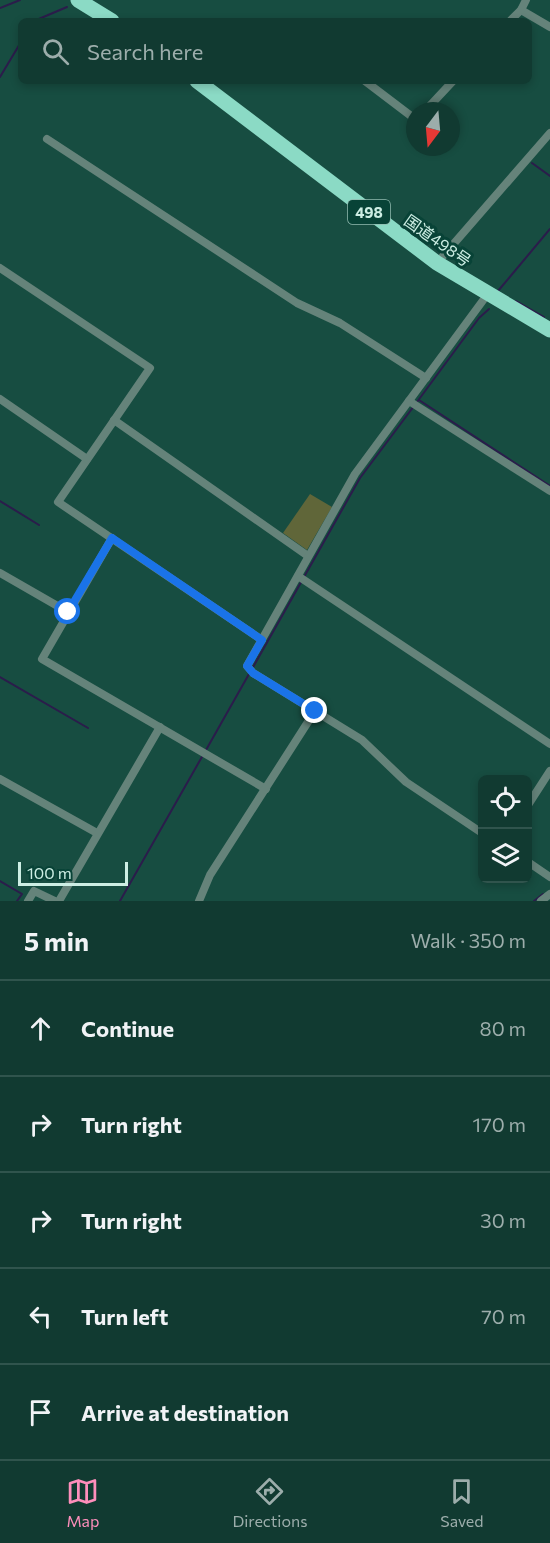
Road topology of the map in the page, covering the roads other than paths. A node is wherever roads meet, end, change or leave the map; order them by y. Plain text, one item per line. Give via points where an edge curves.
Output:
1 (78, 0) edge
2 (526, 0) edge
3 (521, 10) junction
4 (107, 18) edge
5 (513, 18) edge
6 (550, 27) edge
7 (201, 84) edge
8 (369, 84) edge
9 (450, 84) edge
10 (433, 102) edge
11 (406, 113) edge
12 (550, 133) edge
13 (46, 139) dead end
14 (437, 263) junction
15 (0, 268) edge
16 (487, 295) junction
17 (550, 330) edge
18 (426, 378) junction
19 (0, 399) edge
20 (410, 401) junction
21 (114, 420) junction
22 (87, 459) junction
23 (550, 492) edge
24 (112, 538) junction
25 (308, 555) junction
26 (0, 573) edge
27 (298, 576) junction
28 (68, 612) junction
29 (262, 640) junction
30 (315, 711) junction
31 (160, 726) junction
32 (550, 744) edge
33 (550, 771) edge
34 (0, 779) edge
35 (266, 789) junction
36 (532, 799) edge
37 (478, 830) edge
38 (97, 833) junction
39 (532, 865) edge
40 (550, 877) edge
41 (550, 894) edge
42 (28, 901) edge
43 (57, 901) edge
44 (199, 901) edge
45 (541, 901) edge

1 - 4 highway
2 - 3 street
3 - 5 street
3 - 6 street
7 - 14 highway, 国道498号 / 498
8 - 11 street
9 - 10 street
12 - 14 street
13 - 18 street via 297,303 340,323
14 - 16 highway, 国道498号 / 498
15 - 21 street via 150,368
16 - 17 highway, 国道498号 / 498
16 - 18 street
18 - 20 street
19 - 22 street
20 - 23 street
20 - 25 street via 356,474
21 - 22 street
21 - 25 street
22 - 24 street via 58,502
24 - 28 street
24 - 29 street
25 - 27 street
26 - 28 street
27 - 29 street
27 - 32 street
28 - 31 street via 42,660
29 - 30 street via 250,670
30 - 35 street
30 - 37 street via 362,741 406,782
31 - 35 street
31 - 38 street
33 - 36 street
34 - 38 street
35 - 44 street via 210,875
38 - 43 street
39 - 40 street
41 - 45 street
42 - 43 street via 34,891

